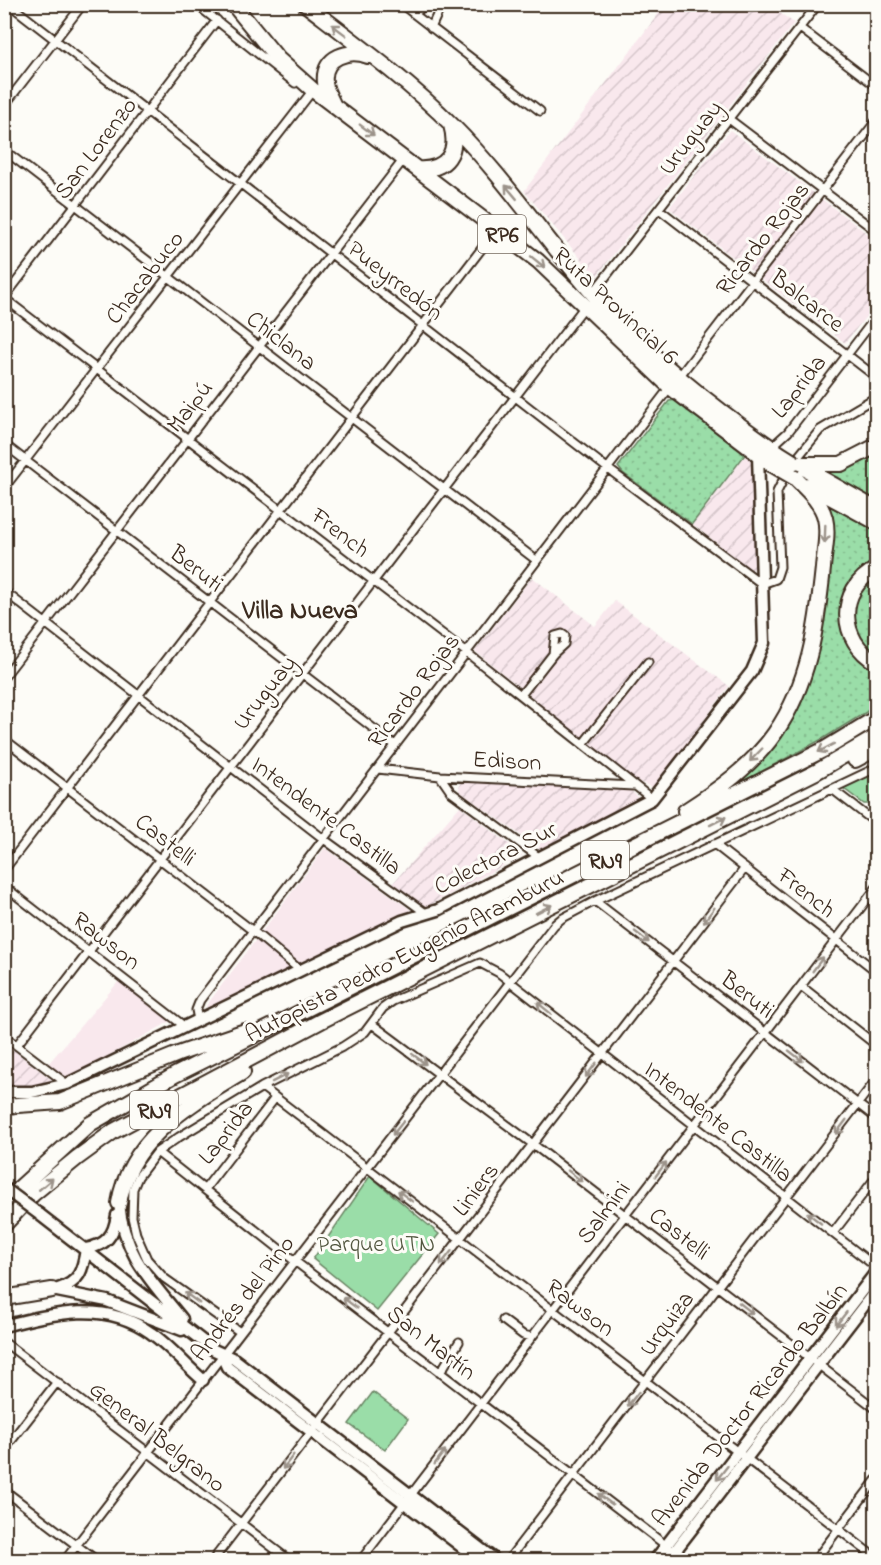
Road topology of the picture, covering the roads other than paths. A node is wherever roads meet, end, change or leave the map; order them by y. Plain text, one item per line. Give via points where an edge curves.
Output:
1 (9, 4) edge
2 (83, 4) edge
3 (196, 4) edge
4 (233, 4) edge
5 (305, 4) edge
6 (401, 4) edge
7 (426, 4) edge
8 (442, 4) edge
9 (818, 4) edge
10 (414, 14) junction
11 (217, 20) junction
12 (432, 28) junction
13 (800, 28) junction
14 (55, 40) junction
15 (376, 58) junction
16 (876, 86) edge
17 (312, 92) junction
18 (334, 105) junction
19 (4, 106) edge
20 (540, 111) dead end
21 (147, 112) junction
22 (729, 119) junction
23 (876, 121) edge
24 (451, 124) junction
25 (4, 150) edge
26 (404, 159) junction
27 (417, 169) junction
28 (241, 184) junction
29 (823, 191) junction
30 (76, 205) junction
31 (659, 208) junction
32 (496, 230) junction
33 (876, 231) edge
34 (331, 254) junction
35 (168, 277) junction
36 (753, 282) junction
37 (5, 298) edge
38 (589, 300) junction
39 (876, 317) edge
40 (423, 325) junction
41 (259, 348) junction
42 (846, 355) junction
43 (97, 369) junction
44 (876, 377) edge
45 (674, 382) junction
46 (515, 397) junction
47 (876, 397) edge
48 (352, 419) junction
49 (188, 439) junction
50 (4, 444) edge
51 (876, 446) edge
52 (758, 455) junction
53 (776, 456) junction
54 (26, 461) junction
55 (607, 468) junction
56 (804, 476) junction
57 (4, 488) edge
58 (444, 489) junction
59 (876, 509) edge
60 (281, 511) junction
61 (876, 522) edge
62 (117, 531) junction
63 (536, 560) junction
64 (876, 569) edge
65 (374, 581) junction
66 (762, 584) junction
67 (4, 591) edge
68 (210, 603) junction
69 (46, 624) junction
70 (466, 652) junction
71 (553, 654) dead end
72 (648, 662) dead end
73 (876, 662) edge
74 (302, 674) junction
75 (4, 677) edge
76 (521, 695) junction
77 (139, 696) junction
78 (876, 718) edge
79 (876, 737) edge
80 (4, 740) edge
81 (583, 744) junction
82 (395, 745) junction
83 (876, 749) edge
84 (231, 767) junction
85 (876, 768) edge
86 (378, 770) junction
87 (816, 772) junction
88 (440, 776) junction
89 (634, 786) junction
90 (68, 788) junction
91 (832, 789) junction
92 (652, 799) junction
93 (876, 823) edge
94 (325, 840) junction
95 (714, 844) junction
96 (540, 858) junction
97 (160, 859) junction
98 (603, 861) junction
99 (745, 868) junction
100 (4, 870) edge
101 (4, 886) edge
102 (875, 893) edge
103 (595, 901) junction
104 (428, 914) junction
105 (253, 931) junction
106 (837, 940) junction
107 (90, 951) junction
108 (674, 961) junction
109 (876, 971) edge
110 (301, 972) junction
111 (510, 982) junction
112 (801, 986) junction
113 (198, 1020) junction
114 (321, 1021) junction
115 (372, 1024) junction
116 (184, 1026) junction
117 (268, 1027) junction
118 (766, 1032) junction
119 (4, 1036) edge
120 (17, 1045) junction
121 (876, 1045) edge
122 (602, 1055) junction
123 (440, 1075) junction
124 (876, 1080) edge
125 (68, 1084) junction
126 (262, 1087) junction
127 (4, 1092) edge
128 (276, 1098) junction
129 (859, 1104) junction
130 (4, 1106) edge
131 (876, 1118) edge
132 (694, 1126) junction
133 (534, 1144) junction
134 (157, 1152) junction
135 (368, 1168) junction
136 (876, 1177) edge
137 (4, 1188) edge
138 (205, 1190) junction
139 (787, 1198) junction
140 (4, 1202) edge
141 (119, 1203) junction
142 (626, 1215) junction
143 (4, 1225) edge
144 (833, 1233) junction
145 (461, 1239) junction
146 (86, 1250) junction
147 (296, 1262) junction
148 (876, 1267) edge
149 (876, 1272) edge
150 (718, 1287) junction
151 (52, 1290) junction
152 (876, 1290) edge
153 (4, 1298) edge
154 (553, 1310) junction
155 (503, 1320) dead end
156 (4, 1326) edge
157 (240, 1332) junction
158 (388, 1332) junction
159 (196, 1336) junction
160 (532, 1337) junction
161 (4, 1342) edge
162 (459, 1342) dead end
163 (222, 1356) junction
164 (815, 1361) junction
165 (440, 1372) junction
166 (203, 1380) junction
167 (646, 1381) junction
168 (57, 1382) junction
169 (481, 1404) junction
170 (876, 1408) edge
171 (314, 1428) junction
172 (4, 1450) edge
173 (148, 1452) junction
174 (738, 1452) junction
175 (748, 1459) junction
176 (574, 1476) junction
177 (876, 1480) edge
178 (4, 1490) edge
179 (408, 1500) junction
180 (241, 1524) junction
181 (839, 1529) junction
182 (76, 1545) junction
183 (669, 1553) edge
184 (876, 1558) edge
185 (65, 1560) edge
186 (96, 1560) edge
187 (213, 1560) edge
188 (289, 1560) edge
189 (361, 1560) edge
190 (479, 1560) edge
191 (495, 1560) edge
192 (508, 1560) edge
193 (655, 1560) edge
194 (685, 1560) edge
195 (815, 1560) edge

1 - 14 street, Pueyrredón
2 - 14 street
3 - 11 street
4 - 17 highway, Ruta Provincial 6 / RP6 via 278,59
15 -> 5 highway, Ruta Provincial 6 / RP6
6 - 10 street
7 - 10 street
8 - 12 street
9 - 13 street, Uruguay
10 - 12 street
11 - 17 street
11 - 21 street, San Lorenzo
12 - 20 street
13 - 16 street
13 - 22 street, Uruguay
14 - 19 street
14 - 21 street, Pueyrredón
15 - 18 highway via 349,52 333,60 324,76
15 - 24 highway, Ruta Provincial 6 / RP6
17 - 18 highway, Ruta Provincial 6 / RP6
17 - 28 street, Chacabuco
18 -> 26 highway, Ruta Provincial 6 / RP6
21 - 28 street, Pueyrredón
21 - 30 street, San Lorenzo
22 - 29 street
22 - 31 street, Uruguay
23 - 29 street, Ricardo Rojas
24 - 27 highway via 454,147 448,161 436,168
38 -> 24 highway, Ruta Provincial 6 / RP6 via 524,206
25 - 30 street, Chiclana
26 - 27 highway, Ruta Provincial 6 / RP6
26 - 34 street, Maipú
27 - 32 highway, Ruta Provincial 6 / RP6
28 - 34 street, Pueyrredón
28 - 35 street, Chacabuco
29 - 33 street
29 - 36 street, Ricardo Rojas
30 - 35 street, Chiclana
30 - 37 street, San Lorenzo
31 - 36 street, Balcarce
31 - 38 street, Uruguay
32 -> 38 highway, Ruta Provincial 6 / RP6
32 - 40 street
34 - 40 street, Pueyrredón
34 - 41 street, Maipú
35 - 41 street, Chiclana
35 - 43 street, Chacabuco
36 - 42 street, Balcarce
36 - 45 street, Ricardo Rojas
37 - 43 street, French
38 - 45 highway, Ruta Provincial 6 / RP6
38 - 46 street, Uruguay
39 - 42 street, Laprida
40 - 46 street, Pueyrredón
40 - 48 street
41 - 48 street, Chiclana
41 - 49 street, Maipú
42 - 44 street, Balcarce
42 - 53 street, Laprida via 777,442
43 - 49 street, French
43 - 54 street, Chacabuco
45 - 52 highway, Ruta Provincial 6 / RP6
45 - 53 highway, Ruta Provincial 6 / RP6
45 - 55 street, Ricardo Rojas
46 - 55 street, Pueyrredón
46 - 58 street, Uruguay
47 - 66 street via 813,436 780,483 780,567 776,579
48 - 58 street, Chiclana
48 - 60 street
49 - 60 street, French
49 - 62 street, Maipú
50 - 54 street, Beruti
51 - 56 highway via 841,464
52 - 53 highway, Ruta Provincial 6 / RP6
52 - 66 main road, Colectora Sur
53 - 56 highway, Ruta Provincial 6 / RP6, bridge
53 - 56 highway, Ruta Provincial 6 / RP6, bridge via 795,463
54 - 57 street, Chacabuco
54 - 62 street, Beruti
55 - 63 street, Ricardo Rojas
55 - 66 street, Pueyrredón
56 - 59 highway, Ruta Provincial 6 / RP6
56 - 61 highway, Ruta Provincial 6 / RP6
56 -> 98 highway via 821,508 826,531 813,646 791,705 762,749 722,786
58 - 63 street, Chiclana
58 - 65 street, Uruguay
60 - 65 street, French
60 - 68 street
62 - 68 street, Beruti
62 - 69 street, Maipú
63 - 70 street, Ricardo Rojas
64 - 73 highway via 854,589 846,614 855,645
65 - 70 street, French
65 - 74 street, Uruguay
66 - 92 main road, Colectora Sur via 765,636 761,655
67 - 69 street, Intendente Castilla
68 - 74 street, Beruti
68 - 77 street
69 - 75 street, Maipú
69 - 77 street, Intendente Castilla
70 - 76 street, French
70 - 82 street, Ricardo Rojas
71 - 76 street
72 - 81 street
74 - 82 street, Beruti
74 - 84 street, Uruguay
76 - 81 street, French
77 - 84 street, Intendente Castilla
77 - 90 street
78 -> 98 highway, Autopista Pedro Eugenio Aramburu / RN9 via 825,749
79 - 87 highway, Autopista Pedro Eugenio Aramburu / RN9
80 - 90 street, Castelli
81 - 89 street, French
82 - 86 street, Ricardo Rojas
83 - 87 highway
84 - 94 street, Intendente Castilla
84 - 97 street, Uruguay
85 - 91 street
86 - 88 street, Edison
86 - 94 street, Ricardo Rojas
114 -> 87 highway, Autopista Pedro Eugenio Aramburu / RN9
88 - 89 street, Edison
88 - 96 street via 451,792
89 - 92 street, French
90 - 97 street, Castelli
90 - 100 street
91 - 93 street
91 - 95 street
92 - 96 main road, Colectora Sur
94 - 104 street, Intendente Castilla
94 - 105 street, Ricardo Rojas
95 - 99 street, French
95 - 103 street
96 - 104 main road, Colectora Sur
97 - 105 street, Castelli
97 - 107 street, Uruguay
98 - 117 highway, Autopista Pedro Eugenio Aramburu / RN9
99 - 106 street, French
99 -> 108 street, Liniers
101 - 107 street, Rawson
102 - 106 street, Salmini
103 -> 108 street, Beruti
103 - 111 street, Andrés del Pino via 561,919
104 - 110 main road, Colectora Sur via 402,921
105 - 110 street, Castelli
105 - 113 street, Ricardo Rojas via 200,1000
106 - 109 street, French
112 -> 106 street, Salmini
107 - 116 street, Rawson
107 - 120 street, Uruguay
108 - 118 street, Beruti
108 - 122 street, Liniers
110 - 113 main road, Colectora Sur
111 - 115 street, Intendente Castilla via 480,963 393,1001
122 -> 111 street, Intendente Castilla
111 - 123 street, Andrés del Pino
112 - 118 street, Salmini
112 - 121 street
113 - 116 main road, Colectora Sur
114 - 141 highway via 154,1134 129,1171
143 -> 114 highway, Autopista Pedro Eugenio Aramburu / RN9 via 33,1194 114,1131
115 -> 123 street, Castelli
126 -> 115 street via 342,1047
116 - 125 main road, Colectora Sur
117 - 130 highway via 178,1054 60,1102
117 - 140 highway, Autopista Pedro Eugenio Aramburu / RN9 via 90,1125
118 -> 129 street, Beruti
118 - 132 street, Salmini
119 - 120 street
120 - 125 street
122 - 132 street, Intendente Castilla
122 -> 133 street, Liniers
123 - 133 street, Castelli
123 -> 135 street, Andrés del Pino
124 - 129 street, Urquiza
125 - 127 main road, Colectora Sur via 32,1092
126 - 128 street, Rawson
126 - 134 street
128 - 135 street, Rawson
128 - 138 street, Laprida
129 - 131 street, Beruti
129 -> 139 street, Urquiza
132 - 139 street, Intendente Castilla
142 -> 132 street, Salmini
133 -> 142 street, Castelli
133 - 145 street, Liniers
134 - 138 street, San Martín
157 -> 134 street via 164,1278 141,1248 132,1217 133,1189
145 -> 135 street, Rawson
135 - 147 street, Andrés del Pino
136 - 144 street
137 - 146 main road, bridge
138 - 147 street, San Martín
144 -> 139 street, Intendente Castilla
139 - 150 street, Urquiza
141 - 146 main road via 112,1234 99,1246
141 - 159 main road via 121,1224 133,1256
142 - 150 street, Castelli
142 - 154 street, Salmini
144 - 148 street, Intendente Castilla
145 - 154 street, Rawson
145 -> 158 street, Liniers
146 - 151 main road via 84,1265 74,1281
146 - 159 main road
147 - 157 street, Andrés del Pino
158 -> 147 street, San Martín
149 -> 164 main road, Avenida Doctor Ricardo Balbín
150 -> 164 street, Castelli
150 - 167 street, Urquiza
151 - 153 highway
151 - 159 main road via 107,1301
152 - 164 main road, Avenida Doctor Ricardo Balbín
154 - 160 street, Salmini
154 - 167 street, Rawson
155 - 160 street
156 - 166 main road via 85,1311 111,1313 153,1334
157 - 163 street, Andrés del Pino
158 - 165 street, San Martín
158 - 171 street, Liniers
159 - 163 main road
160 - 169 street, Salmini
161 - 168 street, General Belgrano
162 - 165 street
163 - 166 street, Andrés del Pino
163 - 171 main road via 234,1359
164 - 170 street, Castelli
164 - 174 main road, Avenida Doctor Ricardo Balbín
164 - 175 main road, Avenida Doctor Ricardo Balbín
165 - 169 street, San Martín
166 - 173 street, Andrés del Pino
167 - 174 street, Rawson
167 -> 176 street, Urquiza
168 - 172 street
168 - 173 street, General Belgrano
169 - 176 street, San Martín
179 -> 169 street, Salmini
171 - 179 main road
171 -> 180 street, Liniers
173 - 180 street, General Belgrano
173 - 182 street, Andrés del Pino
174 - 175 street, Rawson
174 -> 183 main road, Avenida Doctor Ricardo Balbín
175 - 181 street, Rawson
175 - 183 main road, Avenida Doctor Ricardo Balbín
183 -> 176 street, San Martín
176 - 192 street, Urquiza
177 - 181 street
178 - 182 street
179 - 189 street, Salmini
179 - 190 main road
179 - 191 main road
180 - 187 street, Liniers
180 - 188 street, General Belgrano
181 - 184 street, Rawson
181 - 195 street
182 - 185 street, Andrés del Pino
182 - 186 street
183 - 193 main road, Avenida Doctor Ricardo Balbín
183 - 194 street, San Martín

